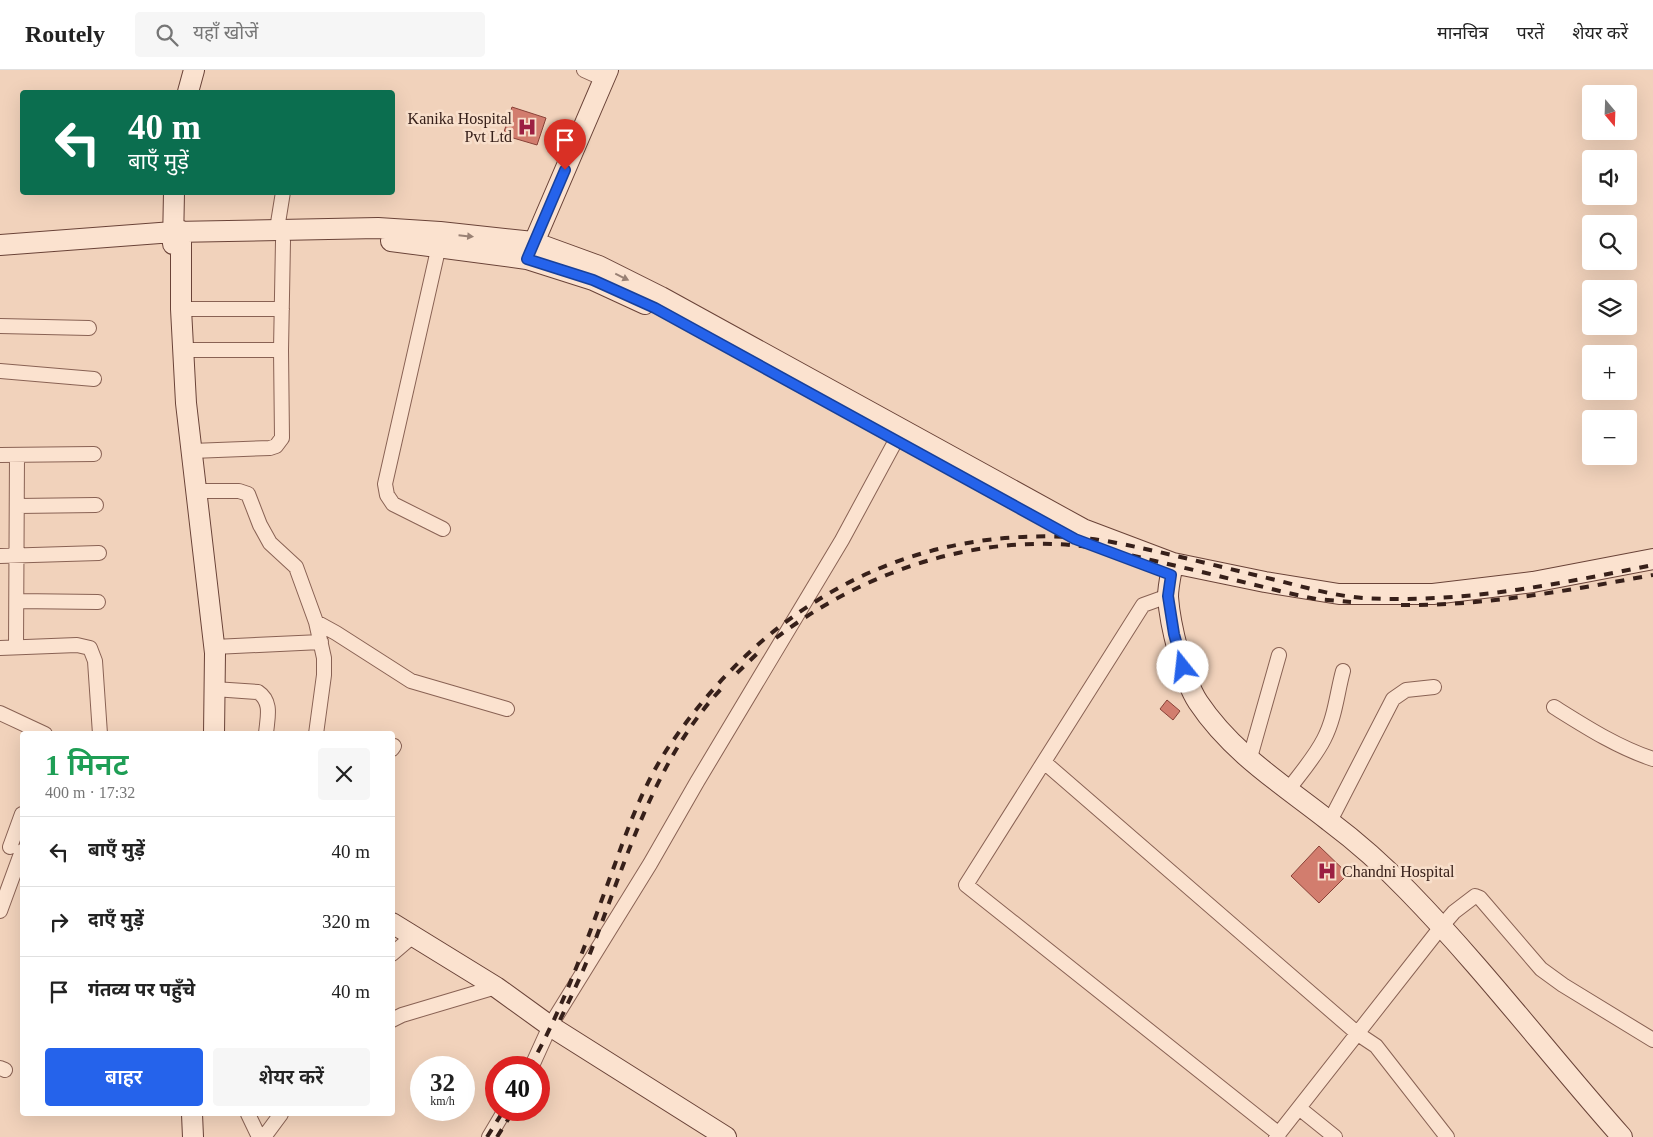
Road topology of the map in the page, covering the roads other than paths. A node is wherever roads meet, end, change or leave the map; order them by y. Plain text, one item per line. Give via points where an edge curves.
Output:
1 (194, 70) edge
2 (584, 70) edge
3 (606, 74) edge
4 (189, 90) edge
5 (174, 195) edge
6 (283, 195) edge
7 (280, 235) junction
8 (177, 238) junction
9 (440, 240) junction
10 (0, 245) edge
11 (530, 251) junction
12 (0, 257) edge
13 (181, 309) junction
14 (282, 309) junction
15 (0, 326) edge
16 (89, 328) dead end
17 (183, 350) junction
18 (281, 350) junction
19 (0, 371) edge
20 (94, 378) dead end
21 (899, 435) junction
22 (192, 451) junction
23 (0, 454) edge
24 (94, 454) dead end
25 (17, 455) junction
26 (196, 491) junction
27 (96, 505) dead end
28 (18, 506) junction
29 (443, 529) dead end
30 (99, 553) dead end
31 (17, 555) junction
32 (0, 556) edge
33 (1653, 559) edge
34 (1172, 569) junction
35 (1653, 571) edge
36 (1168, 596) junction
37 (17, 601) junction
38 (98, 602) dead end
39 (316, 622) junction
40 (321, 642) junction
41 (16, 647) junction
42 (0, 648) edge
43 (214, 648) junction
44 (1279, 655) dead end
45 (1343, 671) dead end
46 (1434, 687) dead end
47 (214, 689) junction
48 (1554, 707) dead end
49 (507, 709) dead end
50 (0, 713) edge
51 (39, 731) edge
52 (100, 731) edge
53 (214, 731) edge
54 (266, 731) edge
55 (316, 731) edge
56 (1653, 759) edge
57 (1250, 761) junction
58 (1044, 762) junction
59 (1288, 790) junction
60 (1330, 821) junction
61 (20, 822) edge
62 (14, 848) edge
63 (0, 911) edge
64 (395, 925) edge
65 (1441, 927) junction
66 (413, 936) junction
67 (395, 951) edge
68 (496, 987) junction
69 (395, 1018) edge
70 (550, 1026) junction
71 (1358, 1034) junction
72 (1653, 1040) edge
73 (536, 1056) edge
74 (1299, 1108) junction
75 (192, 1116) edge
76 (249, 1116) edge
77 (280, 1116) edge
78 (498, 1121) edge
79 (1277, 1135) edge
80 (193, 1137) edge
81 (259, 1137) edge
82 (264, 1137) edge
83 (489, 1137) edge
84 (726, 1137) edge
85 (1335, 1137) edge
86 (1447, 1137) edge
87 (1622, 1137) edge

1 - 4 main road
2 - 3 street
3 - 11 main road
5 - 8 main road
6 - 7 street
7 - 8 main road
7 - 9 main road via 378,228
7 - 14 street
8 - 10 main road
8 - 12 main road
8 - 13 main road
9 - 11 main road
9 - 29 street via 385,484 393,504
11 - 21 main road via 600,266 661,297 749,352
13 - 14 street
13 - 17 main road
14 - 18 street
15 - 16 street
17 - 18 street
17 - 22 main road
18 - 22 street via 283,428 279,443 270,448
19 - 20 street
21 - 34 main road via 1083,530
21 - 70 street via 842,540
22 - 26 main road
23 - 25 street
24 - 25 street
25 - 28 street
26 - 39 street via 248,494 270,543 296,567
26 - 43 main road
27 - 28 street
28 - 31 street
30 - 31 street
31 - 32 street
31 - 37 street
33 - 34 main road via 1533,582 1433,594 1339,594
34 - 35 main road via 1256,592 1334,605 1434,605 1536,595
34 - 36 main road
36 - 57 main road via 1183,667 1197,701 1232,745
36 - 58 street via 1143,605
37 - 38 street
37 - 41 street
39 - 40 street
39 - 49 street via 411,681
40 - 43 street
40 - 55 street via 324,675
41 - 42 street
41 - 52 street via 77,645 90,648 95,661
43 - 47 main road
44 - 57 street
45 - 59 street via 1331,723 1320,748
46 - 60 street via 1406,690 1393,699
47 - 53 main road
47 - 54 street via 263,695 268,704
48 - 56 street via 1615,744
50 - 51 street
57 - 59 main road
58 - 71 street
58 - 79 street via 966,884
59 - 60 main road
60 - 65 main road via 1367,851
61 - 62 street
62 - 63 street
64 - 66 main road
65 - 71 street
65 - 72 street via 1470,898 1478,896 1541,969 1563,986
65 - 87 main road
66 - 67 street
66 - 68 main road
68 - 69 street
68 - 70 main road
70 - 73 street
70 - 84 main road
71 - 74 street
71 - 86 street via 1376,1046
74 - 79 street
74 - 85 street
75 - 80 main road
76 - 81 street
77 - 82 street
78 - 83 street

